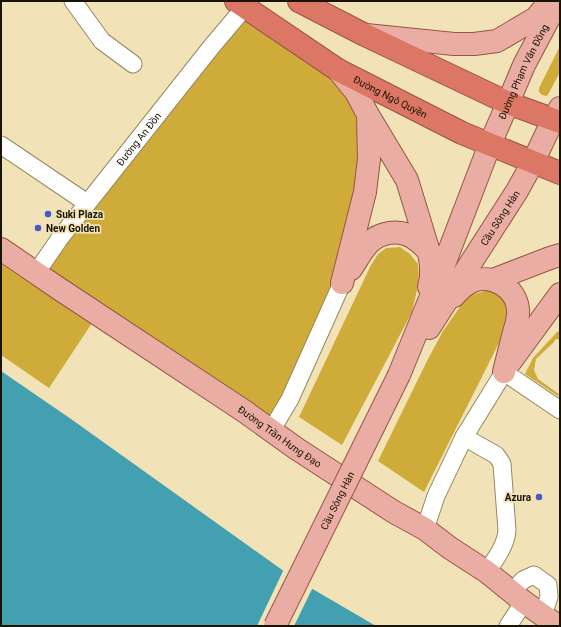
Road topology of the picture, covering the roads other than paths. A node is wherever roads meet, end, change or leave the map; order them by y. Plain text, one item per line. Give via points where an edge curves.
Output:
1 (73, 1) edge
2 (299, 1) edge
3 (550, 1) edge
4 (558, 1) edge
5 (238, 3) edge
6 (365, 35) junction
7 (133, 64) dead end
8 (338, 70) junction
9 (508, 103) junction
10 (368, 115) junction
11 (558, 117) edge
12 (490, 144) junction
13 (1, 145) edge
14 (533, 162) junction
15 (560, 173) edge
16 (87, 204) junction
17 (1, 249) edge
18 (429, 252) junction
19 (560, 255) edge
20 (36, 273) junction
21 (493, 280) junction
22 (342, 283) junction
23 (560, 294) edge
24 (432, 313) junction
25 (504, 372) junction
26 (560, 410) edge
27 (271, 431) junction
28 (464, 438) junction
29 (425, 529) junction
30 (487, 572) junction
31 (518, 597) junction
32 (554, 620) edge
33 (275, 626) edge
34 (508, 626) edge

1 - 7 street via 102,41
2 - 6 highway
3 - 6 main road via 536,18 497,41 454,44
4 - 9 main road, Đường Phạm Văn Đồng via 524,65
5 - 8 highway, Đường Ngô Quyền
5 - 16 street, Đường An Đồn via 212,46
6 - 9 highway
8 - 10 main road via 356,92
8 - 12 highway, Đường Ngô Quyền via 462,133
9 - 11 highway
9 - 12 main road, Đường Phạm Văn Đồng
10 - 18 main road via 407,180
10 - 22 main road via 369,159 365,192
11 - 14 main road
12 - 14 highway, Đường Ngô Quyền
12 - 24 main road, Cầu Sông Hàn
13 - 16 street
14 - 15 highway, Đường Ngô Quyền
14 - 24 main road, Cầu Sông Hàn via 517,191
16 - 20 street, Đường An Đồn
17 - 20 main road, Đường Trần Hưng Đạo
18 - 22 main road via 411,236 388,233 377,236 368,244
18 - 24 main road
19 - 21 main road
20 - 27 main road, Đường Trần Hưng Đạo
21 - 24 main road via 472,281
21 - 25 main road via 510,291 516,300 518,310
22 - 27 street via 290,399
23 - 25 main road
24 - 33 main road, Cầu Sông Hàn, bridge
25 - 26 street
25 - 28 street
27 - 29 main road, Đường Trần Hưng Đạo via 388,508
28 - 29 street via 436,496
28 - 30 street via 496,456 502,464 506,538
29 - 30 main road, Đường Trần Hưng Đạo
30 - 31 main road, Đường Trần Hưng Đạo
31 - 32 main road, Đường Trần Hưng Đạo
31 - 34 street

